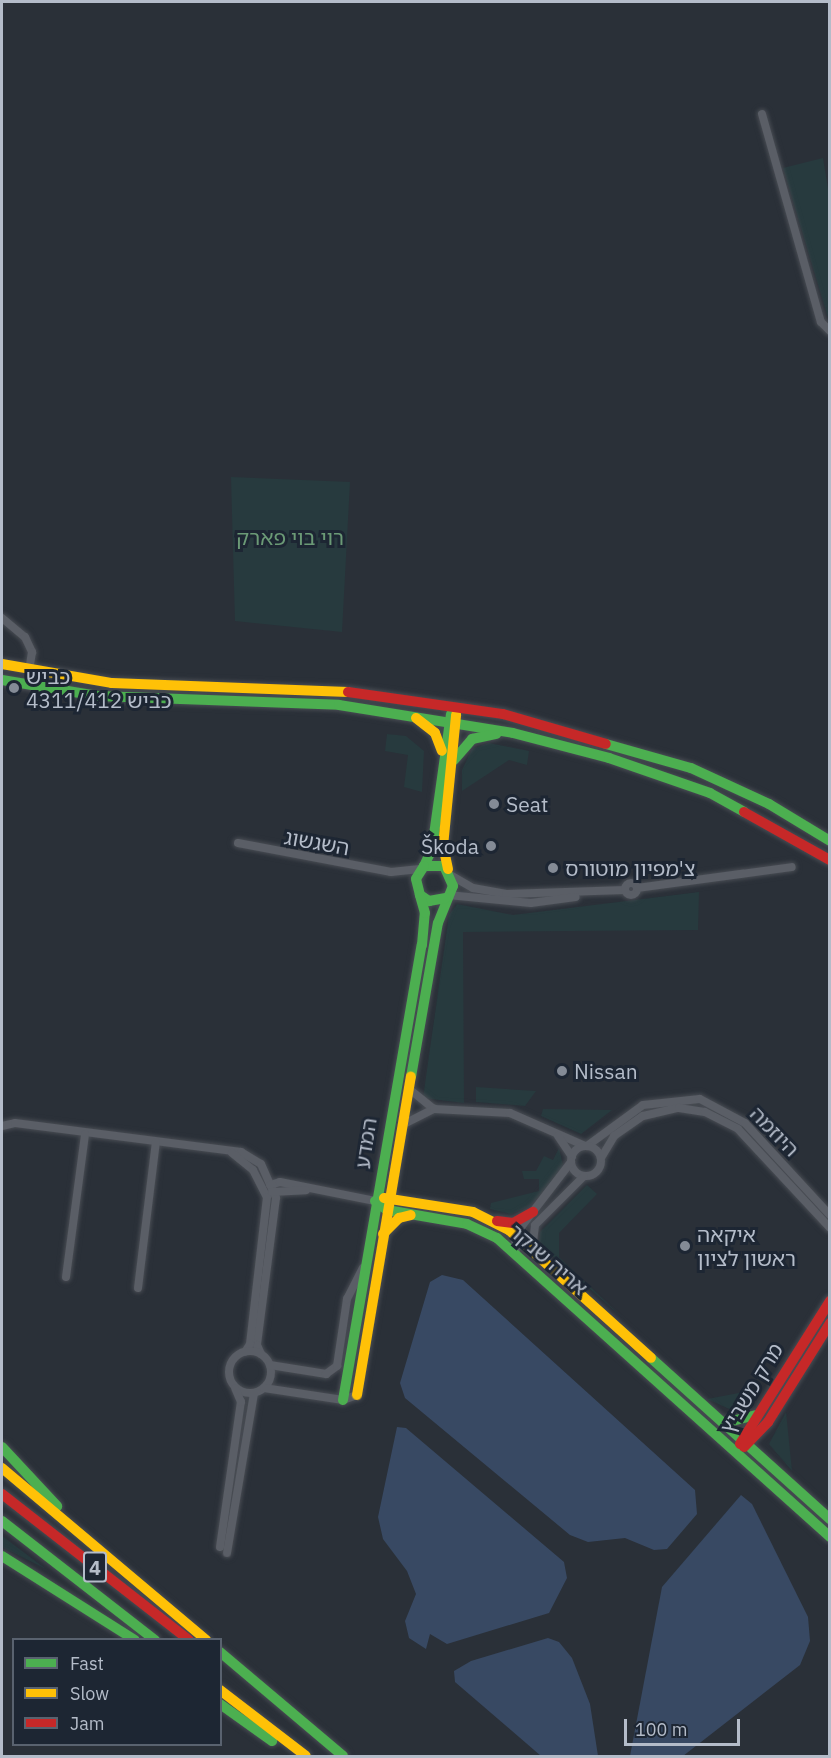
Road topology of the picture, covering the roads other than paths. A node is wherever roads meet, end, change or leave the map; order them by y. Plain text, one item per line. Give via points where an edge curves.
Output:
1 (762, 114) dead end
2 (830, 331) edge
3 (2, 618) edge
4 (2, 664) edge
5 (29, 670) junction
6 (2, 680) edge
7 (455, 706) junction
8 (404, 713) junction
9 (453, 721) junction
10 (513, 733) junction
11 (443, 755) junction
12 (453, 763) junction
13 (816, 832) junction
14 (830, 834) edge
15 (830, 841) edge
16 (238, 843) dead end
17 (830, 860) edge
18 (792, 867) dead end
19 (422, 868) junction
20 (450, 872) junction
21 (391, 873) junction
22 (418, 890) junction
23 (598, 892) junction
24 (447, 896) junction
25 (408, 1088) junction
26 (434, 1109) junction
27 (2, 1126) edge
28 (400, 1127) junction
29 (556, 1132) junction
30 (85, 1134) junction
31 (156, 1142) junction
32 (586, 1146) junction
33 (228, 1151) junction
34 (601, 1158) junction
35 (572, 1160) junction
36 (584, 1176) junction
37 (392, 1181) junction
38 (272, 1183) junction
39 (264, 1190) junction
40 (306, 1190) junction
41 (275, 1192) junction
42 (390, 1197) junction
43 (375, 1201) junction
44 (415, 1201) junction
45 (387, 1210) junction
46 (533, 1212) junction
47 (416, 1215) junction
48 (830, 1215) edge
49 (495, 1221) junction
50 (830, 1228) edge
51 (383, 1234) junction
52 (515, 1235) junction
53 (532, 1250) junction
54 (516, 1254) junction
55 (364, 1267) junction
56 (66, 1277) dead end
57 (138, 1288) dead end
58 (830, 1301) edge
59 (830, 1323) edge
60 (245, 1352) junction
61 (261, 1354) junction
62 (270, 1365) junction
63 (235, 1388) junction
64 (264, 1388) junction
65 (254, 1393) junction
66 (357, 1395) joint
67 (344, 1400) junction
68 (761, 1408) junction
69 (768, 1422) junction
70 (724, 1423) junction
71 (745, 1442) junction
72 (2, 1447) edge
73 (736, 1452) junction
74 (770, 1464) junction
75 (2, 1468) edge
76 (2, 1494) edge
77 (830, 1519) edge
78 (2, 1521) edge
79 (830, 1537) edge
80 (2, 1556) edge
81 (144, 1587) junction
82 (132, 1638) edge
83 (152, 1638) edge
84 (186, 1638) edge
85 (204, 1638) edge
86 (222, 1654) edge
87 (222, 1666) edge
88 (222, 1692) edge
89 (222, 1705) edge
90 (292, 1756) edge
91 (306, 1756) edge
92 (342, 1756) edge

1 - 2 street via 821,322
3 - 5 street via 25,637 32,652
4 - 5 main road
5 - 7 main road via 112,683 352,691
6 - 8 main road via 98,696 285,701
7 - 9 main road
7 - 13 main road via 552,726 673,762 749,793
8 - 9 main road
8 - 11 main road via 431,729
9 - 10 main road
9 - 11 main road
9 - 12 main road
10 - 12 main road via 473,738
10 - 17 main road via 609,758 710,793
11 - 19 main road via 432,849
12 - 20 main road via 443,846
13 - 14 main road
13 - 15 main road
16 - 21 street, השגשוג
18 - 23 street via 637,888 633,896 625,890
19 - 20 main road
19 - 21 street, השגשוג
19 - 22 main road
20 - 23 street via 494,893
20 - 24 main road, המדע
21 - 22 street, השגשוג
22 - 24 main road via 429,901
22 - 43 main road, המדע via 425,913 422,945
23 - 24 street via 531,903
24 - 25 main road, המדע
25 - 26 street
25 - 28 main road, המדע
26 - 28 street
26 - 29 street via 521,1114
27 - 30 street via 15,1123
28 - 37 main road, המדע
29 - 32 street
29 - 35 street
30 - 31 street
30 - 56 street
31 - 33 street
31 - 57 street
32 - 34 street
32 - 35 street, היוזמה
32 - 48 street, היוזמה via 643,1105 700,1099 745,1123
33 - 38 street via 261,1164
33 - 39 street via 253,1170
34 - 36 street, היוזמה via 596,1172
34 - 50 street, היוזמה via 614,1136 643,1116 679,1108 705,1112 738,1129
35 - 36 street
35 - 46 street
36 - 53 street via 535,1225
37 - 42 main road, המדע
37 - 44 main road
38 - 39 street
38 - 40 street
38 - 41 street
39 - 41 street
39 - 60 street via 252,1334
40 - 41 street
40 - 43 street
41 - 61 street via 257,1345
42 - 43 main road, אריה שנקר
42 - 44 main road, אריה שנקר
42 - 45 main road, המדע
43 - 45 main road, אריה שנקר
43 - 55 main road, המדע
44 - 49 main road, אריה שנקר
45 - 47 main road, אריה שנקר
45 - 51 main road, המדע
46 - 49 main road via 513,1223
46 - 52 street
47 - 51 main road via 399,1218
47 - 54 main road, אריה שנקר via 484,1230
49 - 52 main road, אריה שנקר
51 - 66 main road, המדע
52 - 53 main road, אריה שנקר
52 - 54 street
53 - 70 main road, אריה שנקר
54 - 73 main road, אריה שנקר
55 - 62 street via 347,1299 337,1366 326,1374
55 - 67 main road, המדע
58 - 68 main road, מרק משביץ
59 - 69 main road, מרק משביץ
60 - 61 street
60 - 63 street via 228,1370
61 - 62 street
62 - 64 street
63 - 65 street
63 - 65 street via 241,1402 224,1550
64 - 65 street
64 - 67 street
66 - 67 street
68 - 70 main road via 743,1422
68 - 71 main road, מרק משביץ
69 - 71 main road, מרק משביץ
69 - 74 main road via 761,1445
70 - 71 main road, אריה שנקר
71 - 73 main road, מרק משביץ
71 - 74 main road, אריה שנקר
72 - 81 main road
73 - 79 main road, אריה שנקר
74 - 77 main road, אריה שנקר
75 - 81 main road
76 - 84 main road, 4
78 - 83 main road, 4
80 - 82 main road
81 - 85 main road
86 - 92 main road
87 - 92 main road
88 - 91 main road
89 - 90 main road

